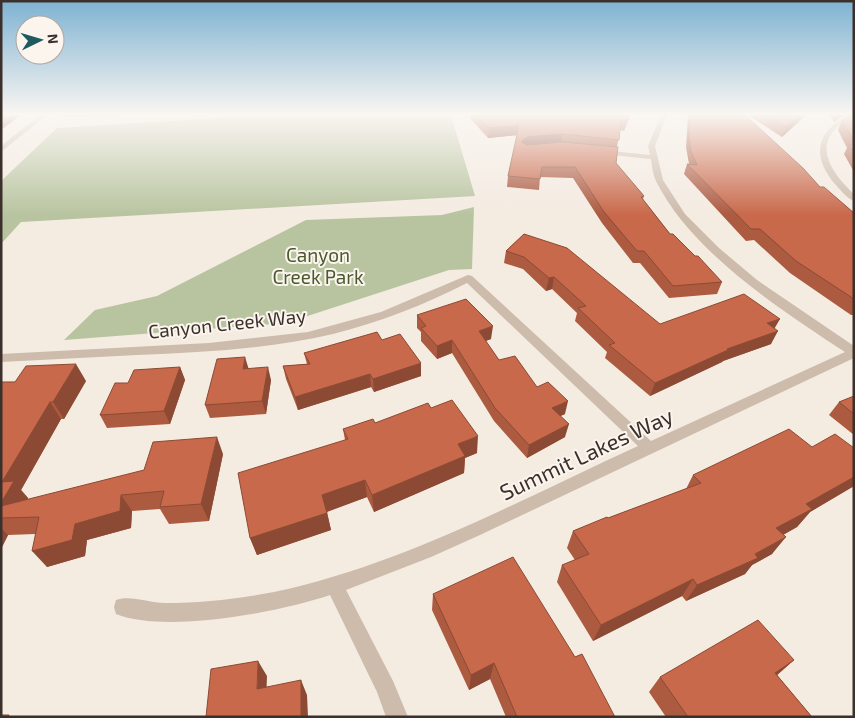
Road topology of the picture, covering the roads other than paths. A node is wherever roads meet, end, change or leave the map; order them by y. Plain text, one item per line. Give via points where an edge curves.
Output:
1 (651, 149) edge
2 (822, 149) edge
3 (597, 151) edge
4 (652, 157) junction
5 (854, 199) edge
6 (854, 352) edge
7 (1, 358) edge
8 (649, 448) junction
9 (335, 586) junction
10 (123, 607) dead end
11 (396, 717) edge

1 - 4 street
2 - 5 street via 827,166
3 - 4 street
4 - 6 street via 664,190 716,251 763,290
6 - 8 street, Summit Lakes Way
7 - 8 street, Canyon Creek Way via 220,346 314,334 398,311 468,278
8 - 9 street, Summit Lakes Way via 412,558
9 - 10 street, Summit Lakes Way via 219,609 165,612
9 - 11 street via 386,688

